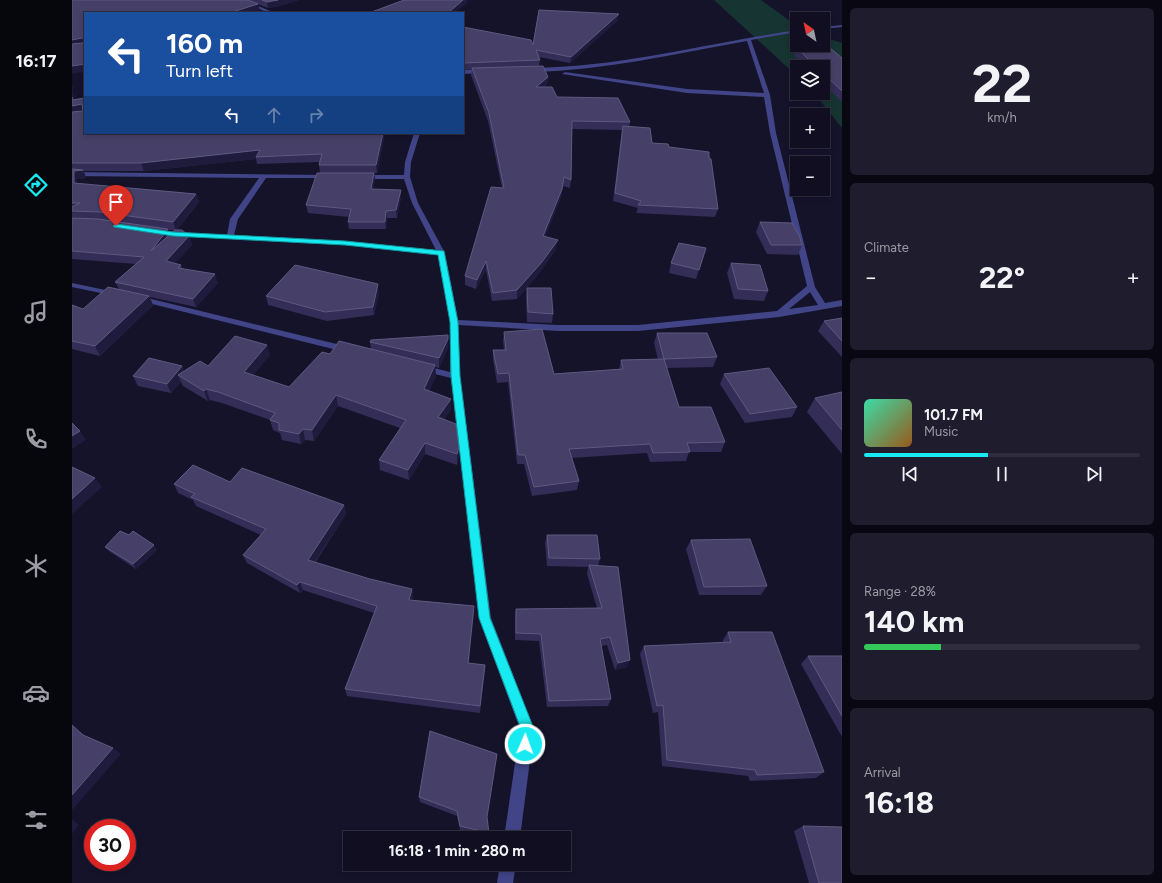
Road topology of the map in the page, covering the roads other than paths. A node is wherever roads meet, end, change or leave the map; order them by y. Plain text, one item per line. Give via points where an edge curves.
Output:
1 (240, 0) edge
2 (269, 12) edge
3 (842, 26) edge
4 (830, 27) edge
5 (790, 32) edge
6 (749, 40) junction
7 (524, 70) edge
8 (488, 71) edge
9 (545, 71) junction
10 (464, 72) edge
11 (767, 95) junction
12 (417, 134) edge
13 (72, 174) edge
14 (264, 176) junction
15 (336, 177) edge
16 (352, 177) edge
17 (407, 177) junction
18 (165, 233) edge
19 (230, 236) junction
20 (441, 253) junction
21 (72, 285) edge
22 (811, 287) junction
23 (842, 303) edge
24 (823, 306) junction
25 (778, 314) junction
26 (454, 322) junction
27 (356, 351) edge
28 (410, 365) edge
29 (455, 376) junction
30 (513, 831) edge
31 (507, 871) edge
32 (505, 883) edge

1 - 2 street
3 - 4 street
5 - 6 street
6 - 9 street via 593,67
6 - 11 street
7 - 9 street
8 - 10 street
9 - 11 street via 687,91
11 - 22 street via 773,133
12 - 17 street via 408,162
13 - 14 street
14 - 15 street
14 - 19 street via 234,219
16 - 17 street
17 - 20 street via 415,203
18 - 19 street
19 - 20 street via 345,243
20 - 26 street
21 - 27 street via 134,297
22 - 24 street
22 - 25 street
23 - 24 street
24 - 25 street
25 - 26 street via 638,328 558,328
26 - 29 street
28 - 29 street
29 - 30 street via 485,618 527,729
31 - 32 street

